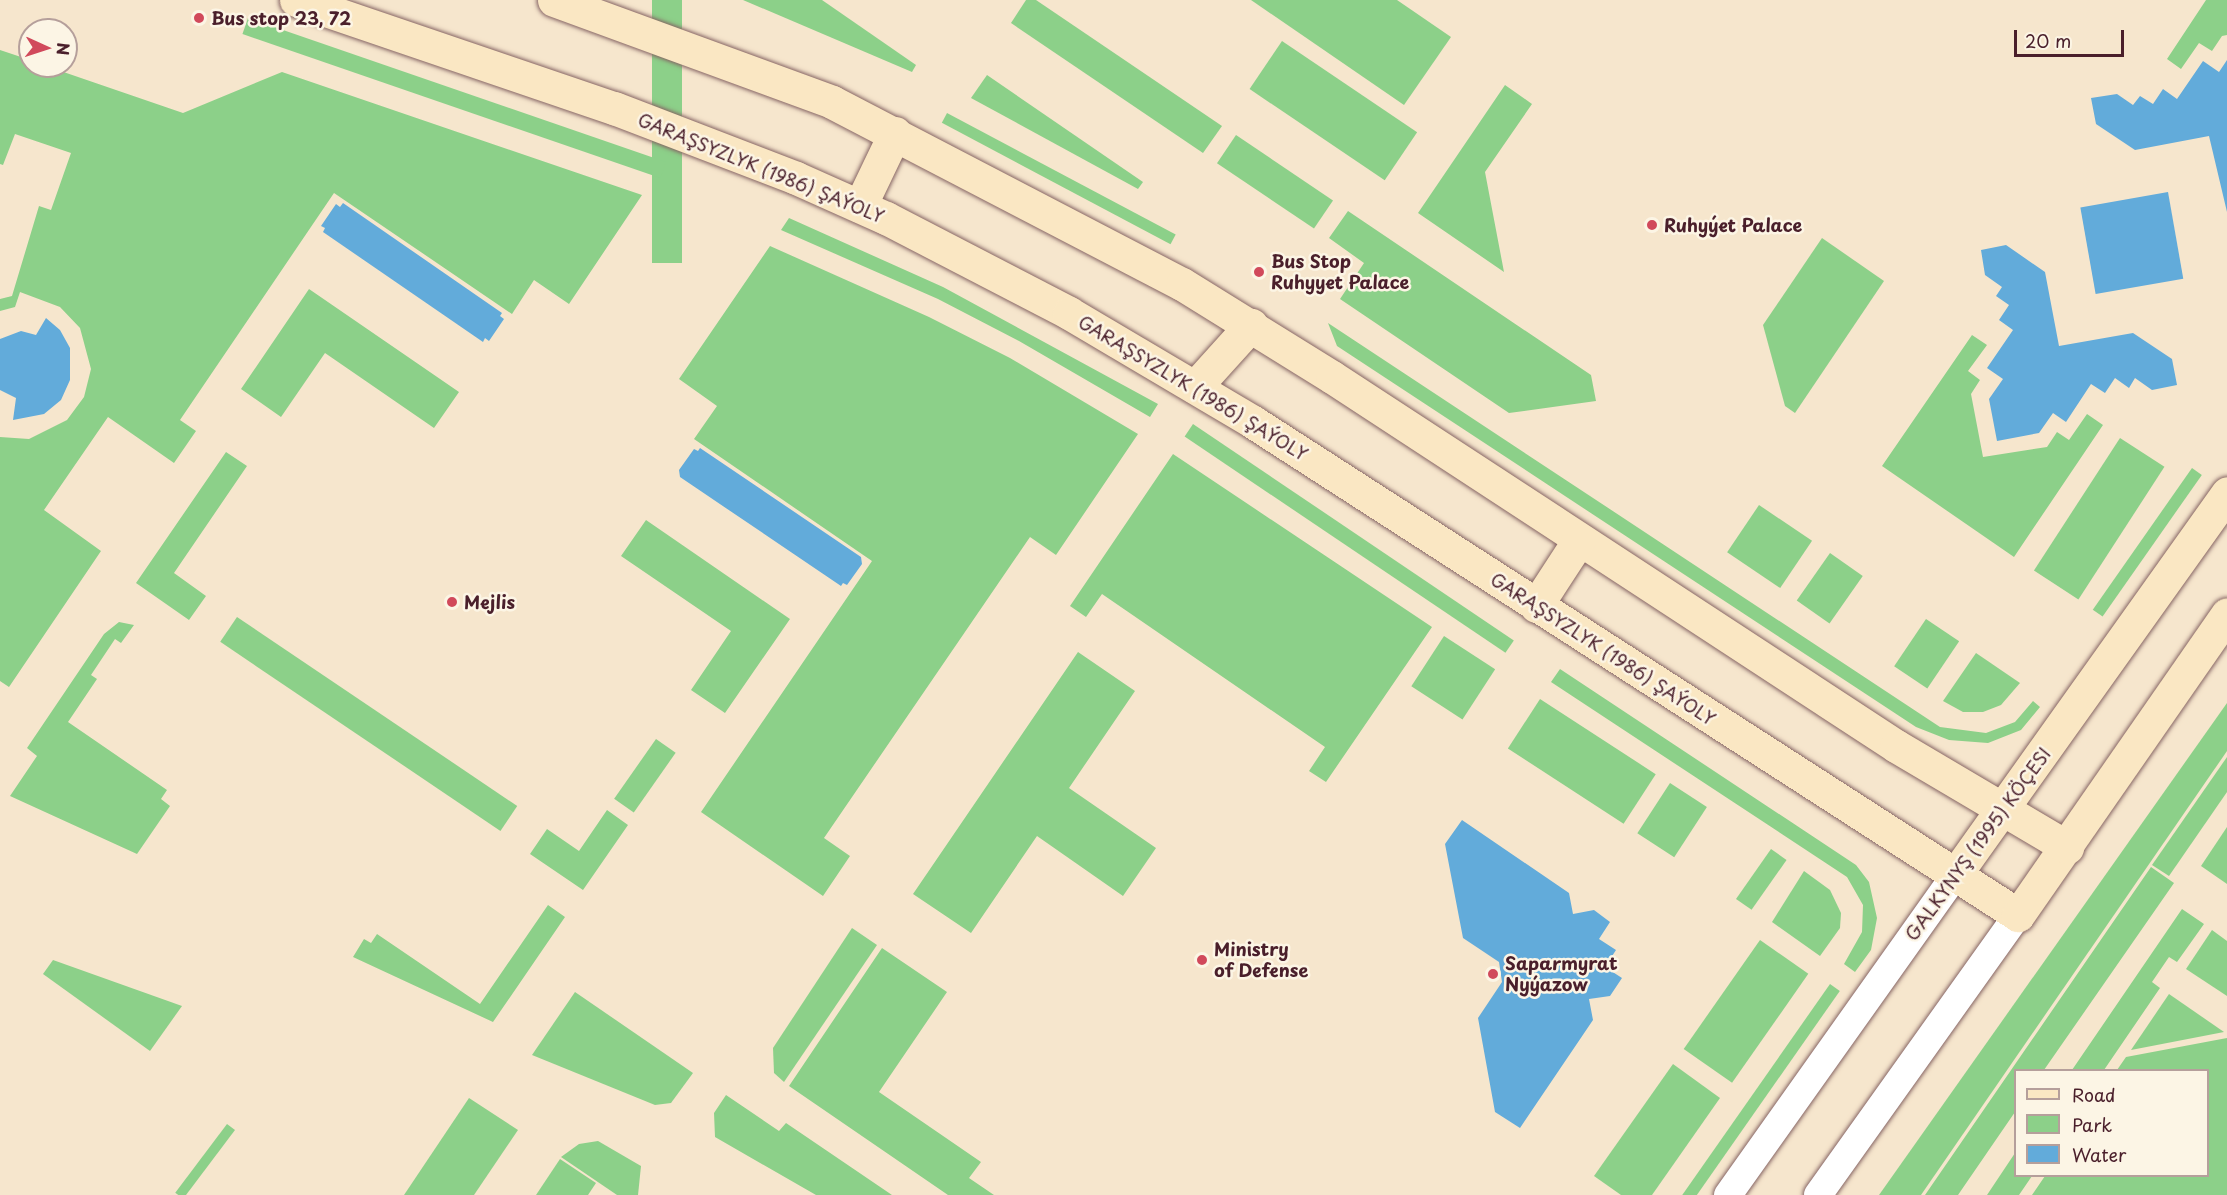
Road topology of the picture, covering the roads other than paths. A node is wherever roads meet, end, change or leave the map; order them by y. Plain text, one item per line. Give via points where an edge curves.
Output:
1 (296, 0) edge
2 (554, 0) edge
3 (895, 133) junction
4 (860, 206) junction
5 (1251, 325) junction
6 (1195, 387) junction
7 (2227, 493) edge
8 (1579, 540) junction
9 (1536, 606) junction
10 (2227, 614) edge
11 (2004, 809) junction
12 (2067, 847) junction
13 (1954, 875) junction
14 (2018, 915) junction
15 (1728, 1195) edge
16 (1818, 1195) edge

1 - 4 main road, GARAŞSYZLYK (1986) ŞAÝOLY via 614,108
2 - 3 main road via 832,102
3 - 4 main road
3 - 5 main road via 1182,284
4 - 6 main road, GARAŞSYZLYK (1986) ŞAÝOLY via 1069,313
5 - 6 main road
5 - 8 main road
6 - 9 main road, GARAŞSYZLYK (1986) ŞAÝOLY
7 - 11 main road, GALKYNYŞ (1995) KÖÇESI
8 - 9 main road
8 - 11 main road via 1896,746
9 - 13 main road, GARAŞSYZLYK (1986) ŞAÝOLY
10 - 12 main road
11 - 12 main road
11 - 13 main road, GALKYNYŞ (1995) KÖÇESI
12 - 14 main road
13 - 14 main road, GARAŞSYZLYK (1986) ŞAÝOLY
13 - 15 street, GALKYNYŞ (1995) KÖÇESI
14 - 16 street

